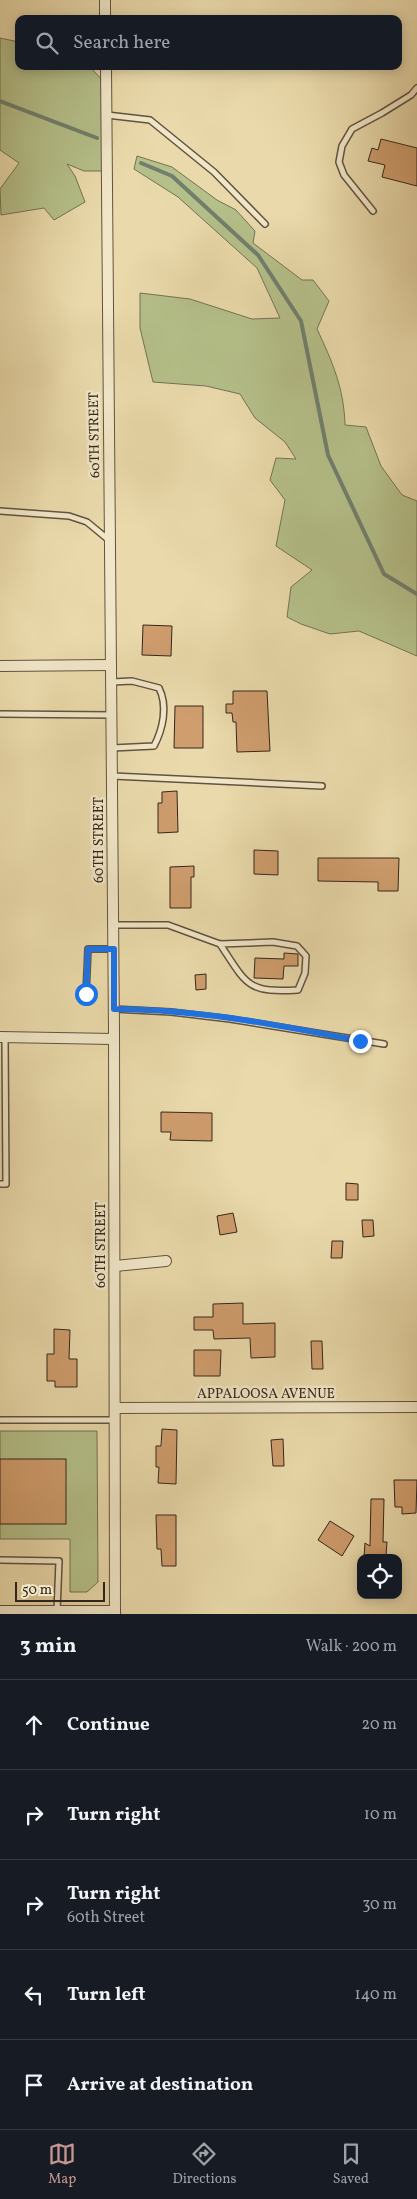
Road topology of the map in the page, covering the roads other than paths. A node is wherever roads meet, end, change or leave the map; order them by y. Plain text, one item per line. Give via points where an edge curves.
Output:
1 (105, 0) edge
2 (105, 15) edge
3 (106, 70) edge
4 (417, 88) edge
5 (106, 115) junction
6 (374, 211) dead end
7 (265, 224) dead end
8 (0, 511) edge
9 (110, 542) junction
10 (111, 665) junction
11 (0, 666) edge
12 (112, 682) junction
13 (0, 714) edge
14 (112, 715) junction
15 (112, 748) junction
16 (112, 776) junction
17 (322, 786) dead end
18 (113, 926) junction
19 (220, 944) junction
20 (114, 949) junction
21 (86, 994) dead end
22 (114, 1009) junction
23 (3, 1037) edge
24 (114, 1039) junction
25 (384, 1044) dead end
26 (0, 1184) edge
27 (166, 1261) dead end
28 (115, 1266) junction
29 (417, 1407) edge
30 (115, 1408) junction
31 (0, 1420) edge
32 (115, 1420) junction
33 (0, 1560) edge
34 (0, 1611) edge
35 (57, 1611) junction
36 (115, 1612) edge

1 - 2 street
3 - 5 street, 60TH STREET
4 - 6 lane via 411,95 352,129 342,146 339,162 344,175
5 - 7 lane via 150,120 214,172
5 - 9 street, 60TH STREET
8 - 9 lane via 69,516 87,522
9 - 10 street, 60TH STREET
10 - 11 street
10 - 12 street, 60TH STREET
12 - 14 street, 60TH STREET
12 - 15 lane via 132,681 159,688 164,698 162,732 154,746
13 - 14 lane
14 - 15 street, 60TH STREET
15 - 16 street, 60TH STREET
16 - 17 lane
16 - 18 street, 60TH STREET
18 - 19 lane via 168,925
18 - 20 street, 60TH STREET
19 - 19 lane via 273,942 296,946 306,956 306,973 298,990 257,988 246,983
20 - 21 lane via 88,949
20 - 22 street, 60TH STREET
22 - 24 street, 60TH STREET
22 - 25 lane via 230,1019
23 - 24 street
23 - 26 lane via 6,1184
24 - 28 street, 60TH STREET
27 - 28 street
28 - 30 street, 60TH STREET
29 - 30 street, APPALOOSA AVENUE
30 - 32 street, 60TH STREET
31 - 32 lane
32 - 36 street, 60TH STREET
33 - 35 lane via 59,1561
34 - 35 street
35 - 36 street

